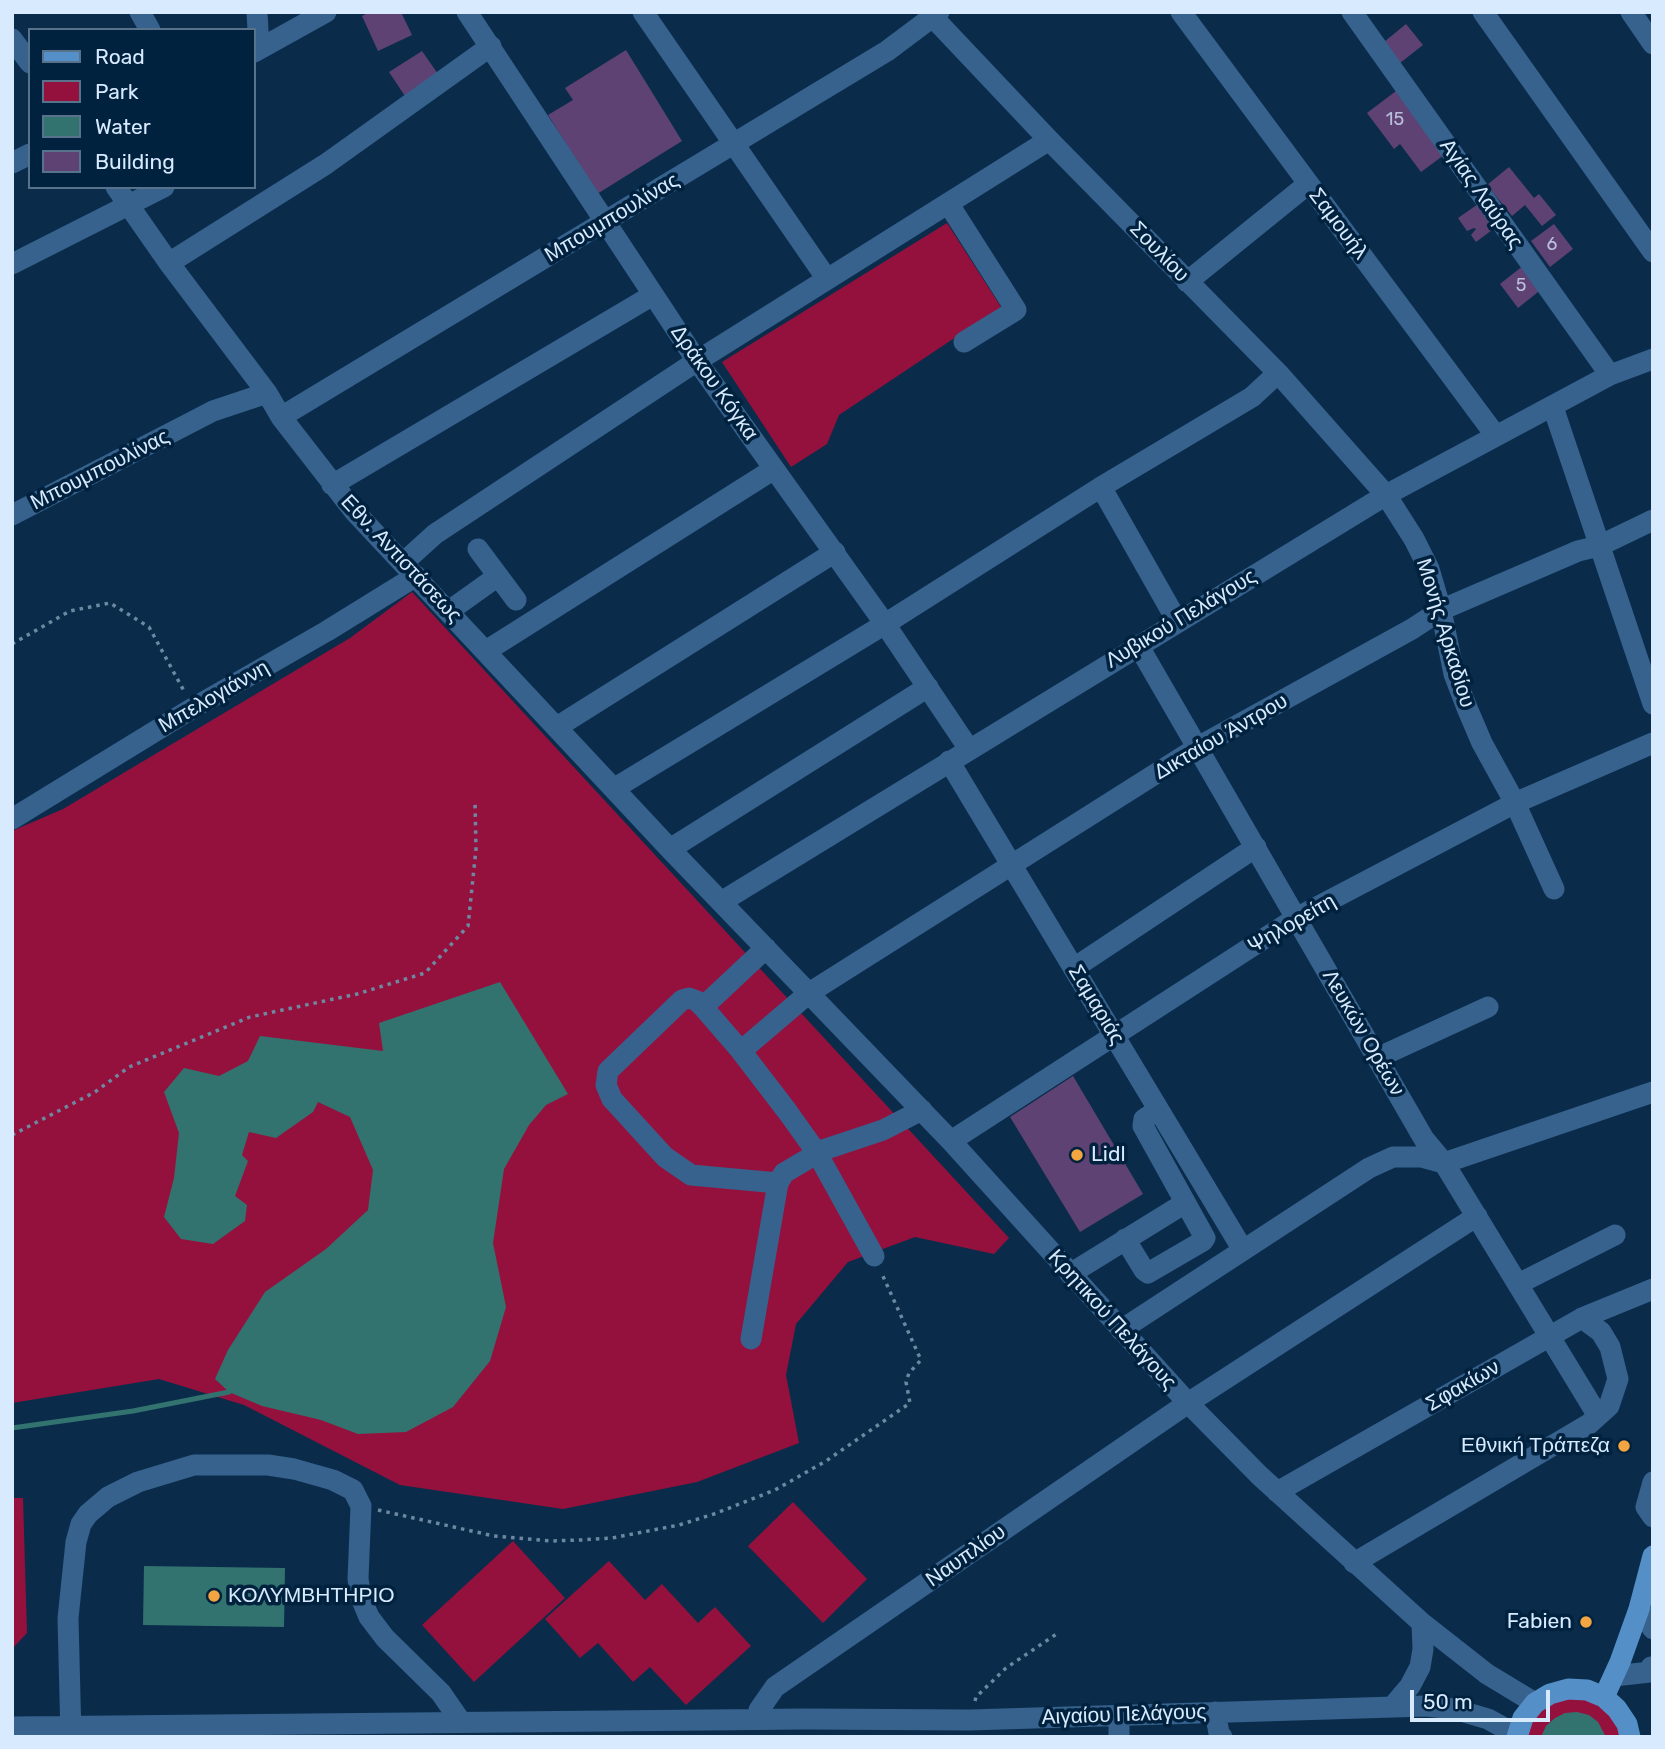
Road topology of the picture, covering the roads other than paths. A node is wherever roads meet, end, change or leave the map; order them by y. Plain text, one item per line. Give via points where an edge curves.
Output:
1 (140, 12) edge
2 (257, 12) edge
3 (326, 12) edge
4 (467, 12) edge
5 (643, 12) edge
6 (1181, 12) edge
7 (1352, 12) edge
8 (1483, 12) edge
9 (1631, 12) edge
10 (933, 14) edge
11 (149, 28) edge
12 (13, 40) edge
13 (1653, 44) edge
14 (491, 46) junction
15 (257, 51) edge
16 (28, 60) edge
17 (1049, 140) junction
18 (733, 144) junction
19 (28, 155) edge
20 (12, 163) edge
21 (1308, 184) junction
22 (117, 189) edge
23 (160, 189) edge
24 (948, 203) junction
25 (129, 206) junction
26 (604, 224) junction
27 (1653, 253) edge
28 (169, 263) junction
29 (12, 264) edge
30 (827, 279) junction
31 (1188, 282) junction
32 (653, 295) junction
33 (964, 342) dead end
34 (1653, 359) edge
35 (697, 360) junction
36 (1278, 373) junction
37 (1610, 375) junction
38 (267, 393) junction
39 (1553, 407) junction
40 (281, 417) junction
41 (1496, 436) junction
42 (774, 469) junction
43 (332, 485) junction
44 (1101, 487) junction
45 (1386, 495) junction
46 (12, 515) edge
47 (1653, 520) edge
48 (1599, 546) junction
49 (478, 549) dead end
50 (835, 552) junction
51 (409, 570) junction
52 (498, 576) junction
53 (516, 600) dead end
54 (1441, 610) junction
55 (449, 611) junction
56 (1177, 621) junction
57 (885, 624) junction
58 (1138, 645) junction
59 (486, 651) junction
60 (928, 687) junction
61 (1653, 704) edge
62 (557, 727) junction
63 (1653, 743) edge
64 (1198, 747) junction
65 (969, 749) junction
66 (949, 761) junction
67 (615, 788) junction
68 (1515, 803) junction
69 (12, 819) edge
70 (1256, 847) junction
71 (670, 849) junction
72 (1011, 864) junction
73 (1554, 889) dead end
74 (721, 902) junction
75 (1296, 918) junction
76 (766, 948) junction
77 (1074, 968) junction
78 (809, 993) junction
79 (703, 1007) junction
80 (1488, 1007) dead end
81 (1114, 1035) junction
82 (741, 1051) junction
83 (1377, 1058) junction
84 (1653, 1092) edge
85 (922, 1110) junction
86 (1158, 1110) junction
87 (951, 1141) junction
88 (817, 1153) junction
89 (1444, 1163) junction
90 (778, 1183) junction
91 (1185, 1203) junction
92 (1477, 1216) junction
93 (1615, 1235) dead end
94 (1125, 1239) junction
95 (1243, 1250) junction
96 (874, 1256) road end
97 (1070, 1274) junction
98 (1518, 1284) junction
99 (1653, 1289) edge
100 (1582, 1318) junction
101 (1121, 1329) junction
102 (1549, 1336) junction
103 (751, 1339) dead end
104 (1188, 1403) junction
105 (1598, 1416) junction
106 (1653, 1482) edge
107 (1277, 1492) junction
108 (1653, 1517) edge
109 (1653, 1556) edge
110 (1354, 1563) junction
111 (1639, 1609) junction
112 (1422, 1623) junction
113 (1653, 1629) edge
114 (1651, 1667) edge
115 (1614, 1676) junction
116 (1604, 1697) junction
117 (1535, 1703) junction
118 (1393, 1706) junction
119 (1215, 1712) junction
120 (759, 1719) junction
121 (461, 1722) junction
122 (1119, 1726) edge
123 (12, 1727) edge
124 (811, 1728) edge
125 (654, 1729) edge
126 (382, 1730) edge
127 (211, 1731) edge
128 (71, 1732) edge
129 (1517, 1736) edge
130 (1222, 1737) edge
131 (1630, 1737) edge

1 - 11 street
2 - 15 street
3 - 15 street
4 - 14 street, Δράκου Κόγκα
5 - 18 street
6 - 21 street, Σαμουήλ
7 - 37 street, Αγίας Λαύρας
8 - 27 street
9 - 13 street
10 - 17 street, Σουλίου
10 - 18 street, Μπουμπουλίνας via 887,51
12 - 16 street
14 - 26 street, Δράκου Κόγκα
14 - 28 street via 326,164
17 - 24 street, Μπελογιάννη
17 - 31 street, Σουλίου
18 - 26 street, Μπουμπουλίνας
18 - 30 street
19 - 20 street
21 - 31 street
21 - 41 street, Σαμουήλ
22 - 25 street, Εθν. Αντιστάσεως
23 - 25 street
24 - 30 street, Μπελογιάννη
24 - 33 street via 1016,310
25 - 28 street, Εθν. Αντιστάσεως
25 - 29 street
26 - 32 street, Δράκου Κόγκα
26 - 40 street, Μπουμπουλίνας
28 - 38 street, Εθν. Αντιστάσεως
30 - 35 street, Μπελογιάννη
31 - 36 street, Σουλίου
32 - 35 street, Δράκου Κόγκα
32 - 43 street
34 - 37 street, Λυβικού Πελάγους
35 - 42 street, Δράκου Κόγκα
35 - 51 street, Μπελογιάννη via 435,534
36 - 44 street via 1252,397
36 - 45 street, Σουλίου
37 - 39 street, Λυβικού Πελάγους
38 - 40 street, Εθν. Αντιστάσεως
38 - 46 street, Μπουμπουλίνας via 213,411
39 - 41 street, Λυβικού Πελάγους
39 - 48 street
40 - 43 street, Εθν. Αντιστάσεως
41 - 45 street, Λυβικού Πελάγους
42 - 50 street, Δράκου Κόγκα
42 - 59 street
43 - 51 street, Εθν. Αντιστάσεως
44 - 56 street
44 - 57 street
45 - 54 street, Μονής Αρκαδίου via 1429,569
45 - 56 street, Λυβικού Πελάγους
47 - 48 street, Δικταίου Άντρου
48 - 54 street, Δικταίου Άντρου
48 - 61 street
49 - 52 street
50 - 57 street, Δράκου Κόγκα
50 - 62 street
51 - 55 street, Εθν. Αντιστάσεως
51 - 69 street, Μπελογιάννη via 327,631
52 - 53 street
52 - 55 street
54 - 64 street, Δικταίου Άντρου
54 - 68 street, Μονής Αρκαδίου via 1454,674 1482,743
55 - 59 street, Εθν. Αντιστάσεως
56 - 58 street, Λυβικού Πελάγους
57 - 60 street, Δράκου Κόγκα
57 - 67 street
58 - 64 street, Λευκών Ορέων
58 - 65 street, Λυβικού Πελάγους
59 - 62 street, Εθν. Αντιστάσεως
60 - 65 street, Δράκου Κόγκα
60 - 71 street
62 - 67 street, Εθν. Αντιστάσεως
63 - 68 street, Ψηλορείτη
64 - 70 street, Λευκών Ορέων
64 - 72 street, Δικταίου Άντρου
65 - 66 street, Λυβικού Πελάγους
66 - 72 street, Σαμαριάς
66 - 74 street, Λυβικού Πελάγους
67 - 71 street, Εθν. Αντιστάσεως
68 - 73 street, Μονής Αρκαδίου
68 - 75 street, Ψηλορείτη
70 - 75 street, Λευκών Ορέων
70 - 77 street
71 - 74 street, Εθν. Αντιστάσεως
72 - 77 street, Σαμαριάς
72 - 78 street, Δικταίου Άντρου
74 - 76 street, Κρητικού Πελάγους
75 - 81 street, Ψηλορείτη
75 - 83 street, Λευκών Ορέων
76 - 78 street, Κρητικού Πελάγους
76 - 79 street
77 - 81 street, Σαμαριάς
78 - 82 street, Δικταίου Άντρου
78 - 85 street, Κρητικού Πελάγους
79 - 82 street
79 - 90 street via 689,998 682,1000 608,1071 606,1085 612,1099 665,1157 691,1175
80 - 83 street
81 - 86 street, Σαμαριάς
81 - 87 street, Ψηλορείτη
82 - 88 street
83 - 89 street, Λευκών Ορέων via 1424,1139
84 - 89 street
85 - 87 street, Κρητικού Πελάγους
85 - 88 street via 883,1130
86 - 91 street via 1144,1119 1143,1126
86 - 95 street, Σαμαριάς
87 - 97 street, Κρητικού Πελάγους
88 - 90 street via 784,1173
88 - 96 street
89 - 92 street, Λευκών Ορέων
89 - 95 street via 1392,1157
90 - 103 street
91 - 94 street
91 - 94 street via 1203,1241 1148,1273
92 - 98 street, Λευκών Ορέων
92 - 104 street, Ναυπλίου
93 - 98 street
94 - 97 street
95 - 101 street
97 - 101 street, Κρητικού Πελάγους
98 - 102 street, Λευκών Ορέων
99 - 100 street, Σφακίων
100 - 102 street, Σφακίων
100 - 105 street via 1601,1332 1611,1347 1618,1379 1609,1406
101 - 104 street, Κρητικού Πελάγους
102 - 105 street, Λευκών Ορέων
102 - 107 street, Σφακίων
104 - 107 street, Κρητικού Πελάγους
104 - 120 street, Ναυπλίου via 775,1687 759,1710
105 - 110 street
106 - 108 street via 1646,1507
107 - 110 street, Κρητικού Πελάγους
109 - 111 main road
110 - 112 street, Κρητικού Πελάγους
111 - 113 street
111 - 115 main road
112 - 117 street, Κρητικού Πελάγους via 1487,1674
112 - 118 street via 1420,1667
114 - 115 street via 1650,1672
115 - 116 main road
116 - 117 main road via 1568,1689
116 - 131 main road via 1618,1709
117 - 129 main road
118 - 119 street, Αιγαίου Πελάγους
118 - 129 street, Αιγαίου Πελάγους via 1454,1709 1488,1719
119 - 122 street, Αιγαίου Πελάγους
119 - 130 street
120 - 124 street, Αιγαίου Πελάγους
120 - 125 street, Αιγαίου Πελάγους
121 - 125 street, Αιγαίου Πελάγους
121 - 126 street, Αιγαίου Πελάγους
121 - 128 street via 441,1693 369,1617 358,1579 360,1506 353,1490 294,1469 194,1465 138,1482 108,1497 81,1524 68,1618
122 - 124 street, Αιγαίου Πελάγους via 970,1720
123 - 128 street, Αιγαίου Πελάγους
126 - 127 street, Αιγαίου Πελάγους
127 - 128 street, Αιγαίου Πελάγους

